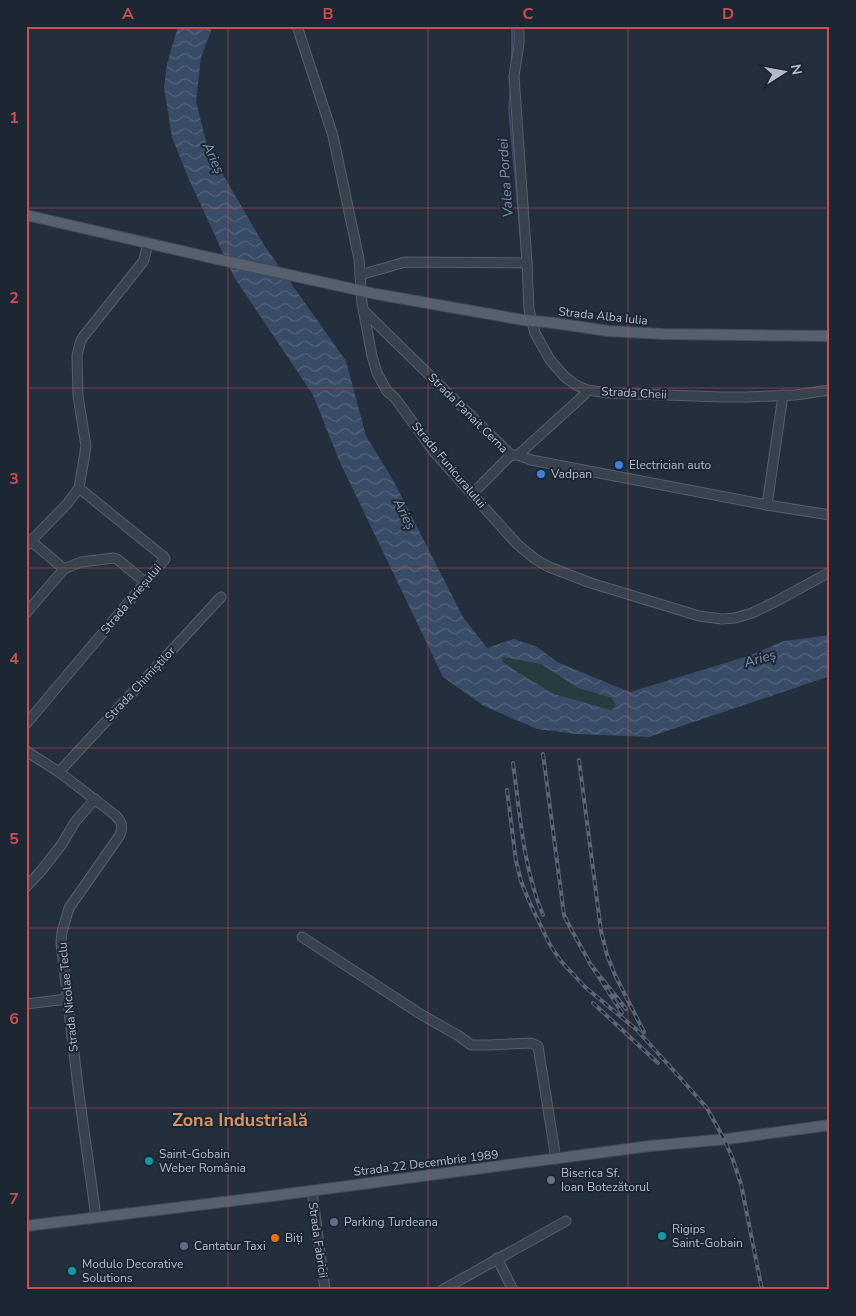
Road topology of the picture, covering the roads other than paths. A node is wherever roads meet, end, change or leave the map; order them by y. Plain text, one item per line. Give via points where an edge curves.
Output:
1 (297, 26) edge
2 (517, 28) edge
3 (27, 217) edge
4 (148, 243) junction
5 (527, 263) junction
6 (360, 275) junction
7 (364, 311) junction
8 (830, 336) edge
9 (587, 390) junction
10 (830, 390) edge
11 (783, 395) junction
12 (514, 455) junction
13 (79, 488) junction
14 (472, 494) junction
15 (767, 505) junction
16 (830, 515) edge
17 (29, 543) edge
18 (64, 569) junction
19 (830, 572) edge
20 (145, 582) junction
21 (221, 596) dead end
22 (26, 613) edge
23 (26, 724) edge
24 (26, 751) edge
25 (59, 772) junction
26 (95, 799) junction
27 (26, 887) edge
28 (302, 938) dead end
29 (67, 999) junction
30 (26, 1004) edge
31 (830, 1125) edge
32 (556, 1159) junction
33 (312, 1191) junction
34 (96, 1217) junction
35 (566, 1221) dead end
36 (26, 1226) edge
37 (497, 1258) junction
38 (325, 1290) edge
39 (442, 1290) edge
40 (513, 1290) edge

1 - 6 street, Strada Funicuralului via 333,136
2 - 5 street, Strada Cheii via 520,44 514,76
3 - 4 main road, Strada Alba Iulia
4 - 8 main road, Strada Alba Iulia, bridge via 376,294 522,320 663,334
4 - 13 street via 142,263 80,344 77,356 78,396 86,446
5 - 6 street via 405,262
5 - 9 street, Strada Cheii via 529,310 535,334 550,360 565,376
6 - 7 street, Strada Funicuralului
7 - 12 street, Strada Panait Cerna
7 - 14 street, Strada Funicuralului via 372,356 387,391
9 - 11 street, Strada Cheii via 722,398
9 - 12 street
10 - 11 street, Strada Cheii
11 - 15 street
12 - 14 street
12 - 15 street, Strada Panait Cerna
13 - 17 street
13 - 20 street, Strada Arieșului via 164,557
14 - 19 street, Strada Funicuralului via 517,544 549,566 591,583 699,616 722,619 752,613
15 - 16 street, Strada Panait Cerna
17 - 18 street
18 - 20 street via 94,559 114,558
18 - 22 street
20 - 23 street, Strada Arieșului
21 - 25 street, Strada Chimiștilor
24 - 25 street, Strada Nicolae Teclu
25 - 26 street, Strada Nicolae Teclu
26 - 27 street
26 - 29 street, Strada Nicolae Teclu via 121,821 122,828 67,912 61,942
28 - 32 street via 470,1045 531,1043 538,1046
29 - 30 street
29 - 34 street, Strada Nicolae Teclu
31 - 32 main road, Strada 22 Decembrie 1989
32 - 33 main road, Strada 22 Decembrie 1989
33 - 34 main road, Strada 22 Decembrie 1989
33 - 38 street, Strada Fabricii
34 - 36 main road, Strada 22 Decembrie 1989
35 - 37 street
37 - 39 street
37 - 40 street

